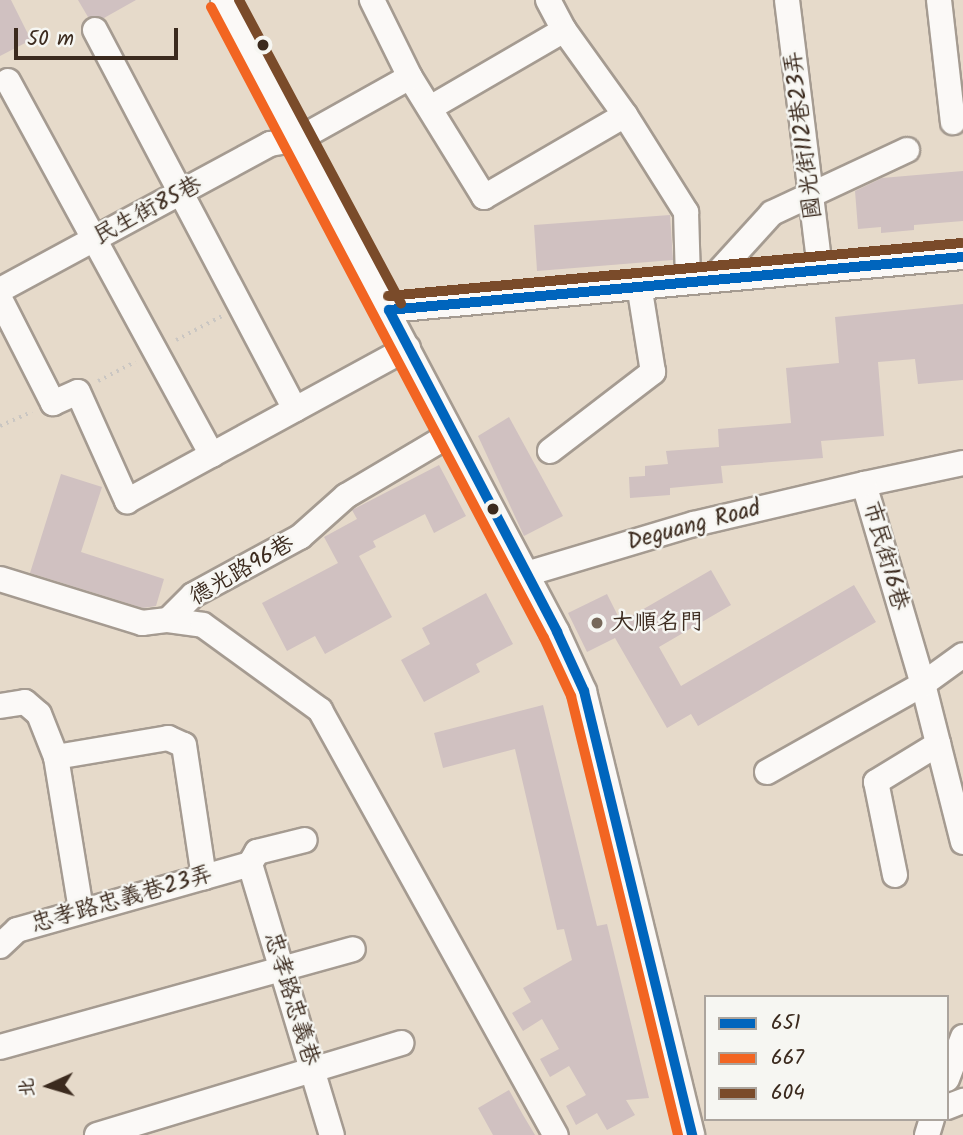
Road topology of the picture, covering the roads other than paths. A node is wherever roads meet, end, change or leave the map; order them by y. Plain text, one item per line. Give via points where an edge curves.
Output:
1 (223, 0) edge
2 (372, 0) edge
3 (548, 0) edge
4 (787, 0) edge
5 (939, 0) edge
6 (95, 30) dead end
7 (564, 30) junction
8 (410, 77) junction
9 (8, 81) dead end
10 (430, 108) junction
11 (625, 115) junction
12 (953, 122) dead end
13 (299, 139) junction
14 (907, 150) dead end
15 (181, 194) junction
16 (810, 194) junction
17 (93, 240) junction
18 (963, 257) edge
19 (820, 270) junction
20 (700, 280) junction
21 (639, 285) junction
22 (0, 290) edge
23 (0, 299) edge
24 (388, 310) junction
25 (408, 348) junction
26 (295, 410) junction
27 (451, 434) junction
28 (550, 451) dead end
29 (212, 455) junction
30 (963, 463) edge
31 (864, 484) junction
32 (526, 573) junction
33 (7, 580) edge
34 (168, 620) junction
35 (963, 655) edge
36 (923, 684) junction
37 (0, 706) edge
38 (938, 744) junction
39 (56, 757) junction
40 (767, 772) dead end
41 (306, 839) dead end
42 (963, 842) edge
43 (250, 864) junction
44 (895, 876) dead end
45 (204, 877) junction
46 (81, 910) junction
47 (0, 946) edge
48 (353, 949) dead end
49 (282, 969) junction
50 (963, 1037) edge
51 (401, 1043) dead end
52 (0, 1047) edge
53 (313, 1070) junction
54 (949, 1074) edge
55 (963, 1101) edge
56 (949, 1112) edge
57 (97, 1135) edge
58 (332, 1135) edge
59 (556, 1135) edge
60 (692, 1135) edge

1 - 13 street
2 - 8 street
3 - 7 street
4 - 16 street, 國光街112巷23弄
5 - 12 street
6 - 15 street
7 - 10 street
7 - 11 street
8 - 10 street
8 - 13 street, 民生街85巷
9 - 17 street
10 - 11 street via 484,197
11 - 20 street via 686,212
13 - 15 street, 民生街85巷 via 270,144
13 - 24 street
14 - 16 street
15 - 17 street, 民生街85巷
15 - 26 street
16 - 19 street, 國光街112巷23弄
16 - 20 street via 772,213
17 - 22 street, 民生街85巷
17 - 29 street
18 - 19 street
19 - 20 street
20 - 21 street
21 - 24 street
21 - 28 street via 653,372
23 - 29 street via 53,403 78,392 127,500
24 - 25 street
25 - 26 street
25 - 27 street
26 - 29 street
27 - 32 street
27 - 34 street, 德光路96巷 via 346,496 300,537 193,595
30 - 31 street, 市民街16巷
31 - 32 street, Deguang Road via 694,524
31 - 36 street, 市民街16巷
32 - 60 street via 584,691
33 - 34 street, 德光路96巷 via 142,622
34 - 59 street via 203,625 320,710
35 - 36 street
36 - 38 street, 市民街16巷
36 - 40 street
37 - 39 street via 25,702 39,714
38 - 42 street, 市民街16巷
38 - 44 street via 876,782
39 - 45 street via 168,738 184,745
39 - 46 street
41 - 43 street, 忠孝路忠義巷23弄 via 257,852
43 - 45 street, 忠孝路忠義巷23弄
43 - 49 street, 忠孝路忠義巷
45 - 46 street, 忠孝路忠義巷23弄
46 - 47 street, 忠孝路忠義巷23弄 via 17,930
48 - 49 street
49 - 52 street
49 - 53 street, 忠孝路忠義巷
50 - 54 street
51 - 53 street
53 - 57 street
53 - 58 street, 忠孝路忠義巷
55 - 56 street

